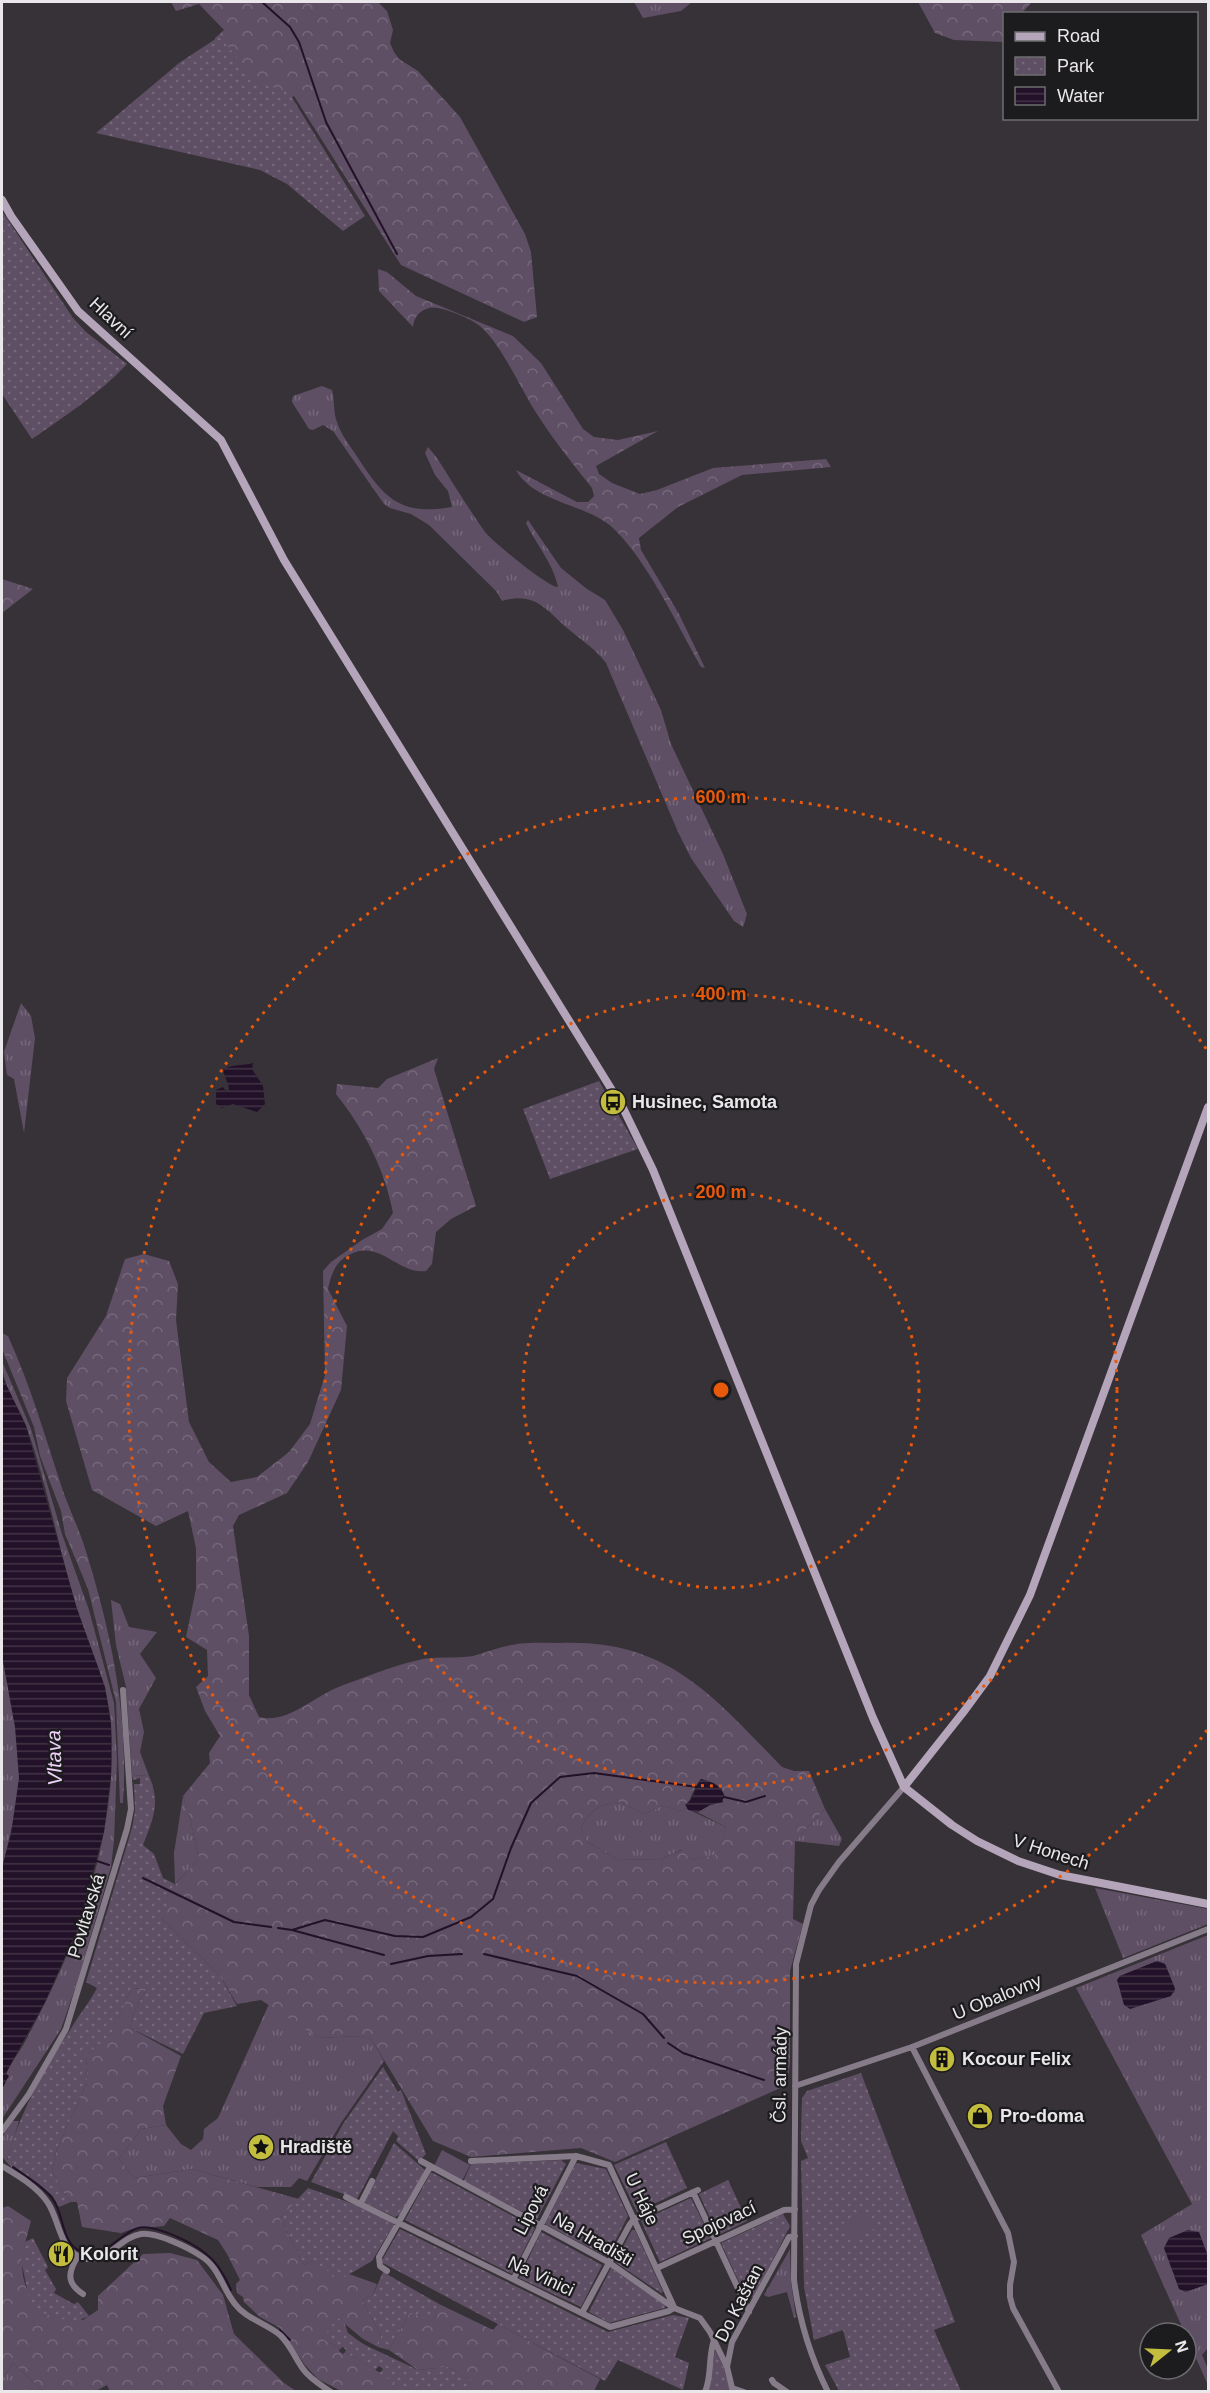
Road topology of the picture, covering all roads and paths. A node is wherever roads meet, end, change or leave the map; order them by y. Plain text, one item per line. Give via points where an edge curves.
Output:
1 (2, 200) edge
2 (1209, 1107) edge
3 (123, 1690) dead end
4 (903, 1786) junction
5 (1209, 1904) edge
6 (1209, 1929) edge
7 (912, 2047) junction
8 (795, 2086) junction
9 (2, 2131) edge
10 (576, 2156) junction
11 (421, 2161) dead end
12 (471, 2161) dead end
13 (2, 2166) edge
14 (430, 2167) junction
15 (372, 2181) dead end
16 (346, 2197) dead end
17 (361, 2203) junction
18 (795, 2209) junction
19 (634, 2219) junction
20 (400, 2222) junction
21 (540, 2226) junction
22 (795, 2236) junction
23 (716, 2240) junction
24 (78, 2256) junction
25 (608, 2262) junction
26 (657, 2268) junction
27 (387, 2271) dead end
28 (514, 2278) junction
29 (83, 2294) dead end
30 (674, 2308) junction
31 (750, 2312) junction
32 (582, 2313) junction
33 (714, 2340) junction
34 (727, 2367) junction
35 (772, 2380) dead end
36 (733, 2390) edge
37 (331, 2391) edge
38 (705, 2391) edge
39 (744, 2391) edge
40 (787, 2391) edge
41 (828, 2391) edge
42 (1059, 2391) edge

1 - 4 street, Hlavní via 78,311 221,440 284,560 633,1128
2 - 4 street via 1030,1595 990,1676
3 - 9 street, Povltavská via 131,1809 127,1829 66,2029 29,2094
4 - 5 street, V Honech via 971,1837 1004,1855 1080,1880
4 - 8 street, Čsl. armády via 838,1862 811,1905 796,1964
6 - 7 street, U Obalovny
7 - 8 street, U Obalovny
7 - 42 street via 1008,2233 1014,2262 1010,2297 1013,2308
8 - 18 street, Čsl. armády
10 - 12 street, U Háje
10 - 19 street, U Háje via 609,2165
10 - 21 street, Lipová
11 - 14 street, Na Hradišti
13 - 24 street via 42,2194 68,2247
14 - 20 street
14 - 21 street, Na Hradišti
15 - 17 street
16 - 17 street, Na Vinici
17 - 20 street, Na Vinici
18 - 22 street, Čsl. armády
18 - 23 street, Spojovací via 783,2210
19 - 23 street via 695,2191
19 - 25 street
19 - 26 street, U Háje
20 - 27 street via 379,2256 380,2266
20 - 28 street, Na Vinici
21 - 25 street, Na Hradišti
21 - 28 street, Lipová
22 - 31 street, Do Kaštan via 789,2237
22 - 41 street, Čsl. armády via 797,2303 804,2335
23 - 26 street, Spojovací
23 - 31 street
24 - 29 street via 69,2274
24 - 37 street via 99,2258 129,2238 145,2234 191,2250 208,2261 242,2312 277,2333 303,2370
25 - 30 street, Na Hradišti
25 - 32 street
26 - 30 street, U Háje
28 - 32 street, Na Vinici
30 - 32 street, Na Vinici via 610,2327
30 - 33 street, Na Hradišti via 700,2318
31 - 34 street, Do Kaštan via 732,2342
33 - 34 street, Na Hradišti
33 - 38 street
34 - 36 street, Do Kaštan
35 - 40 street
36 - 39 street

